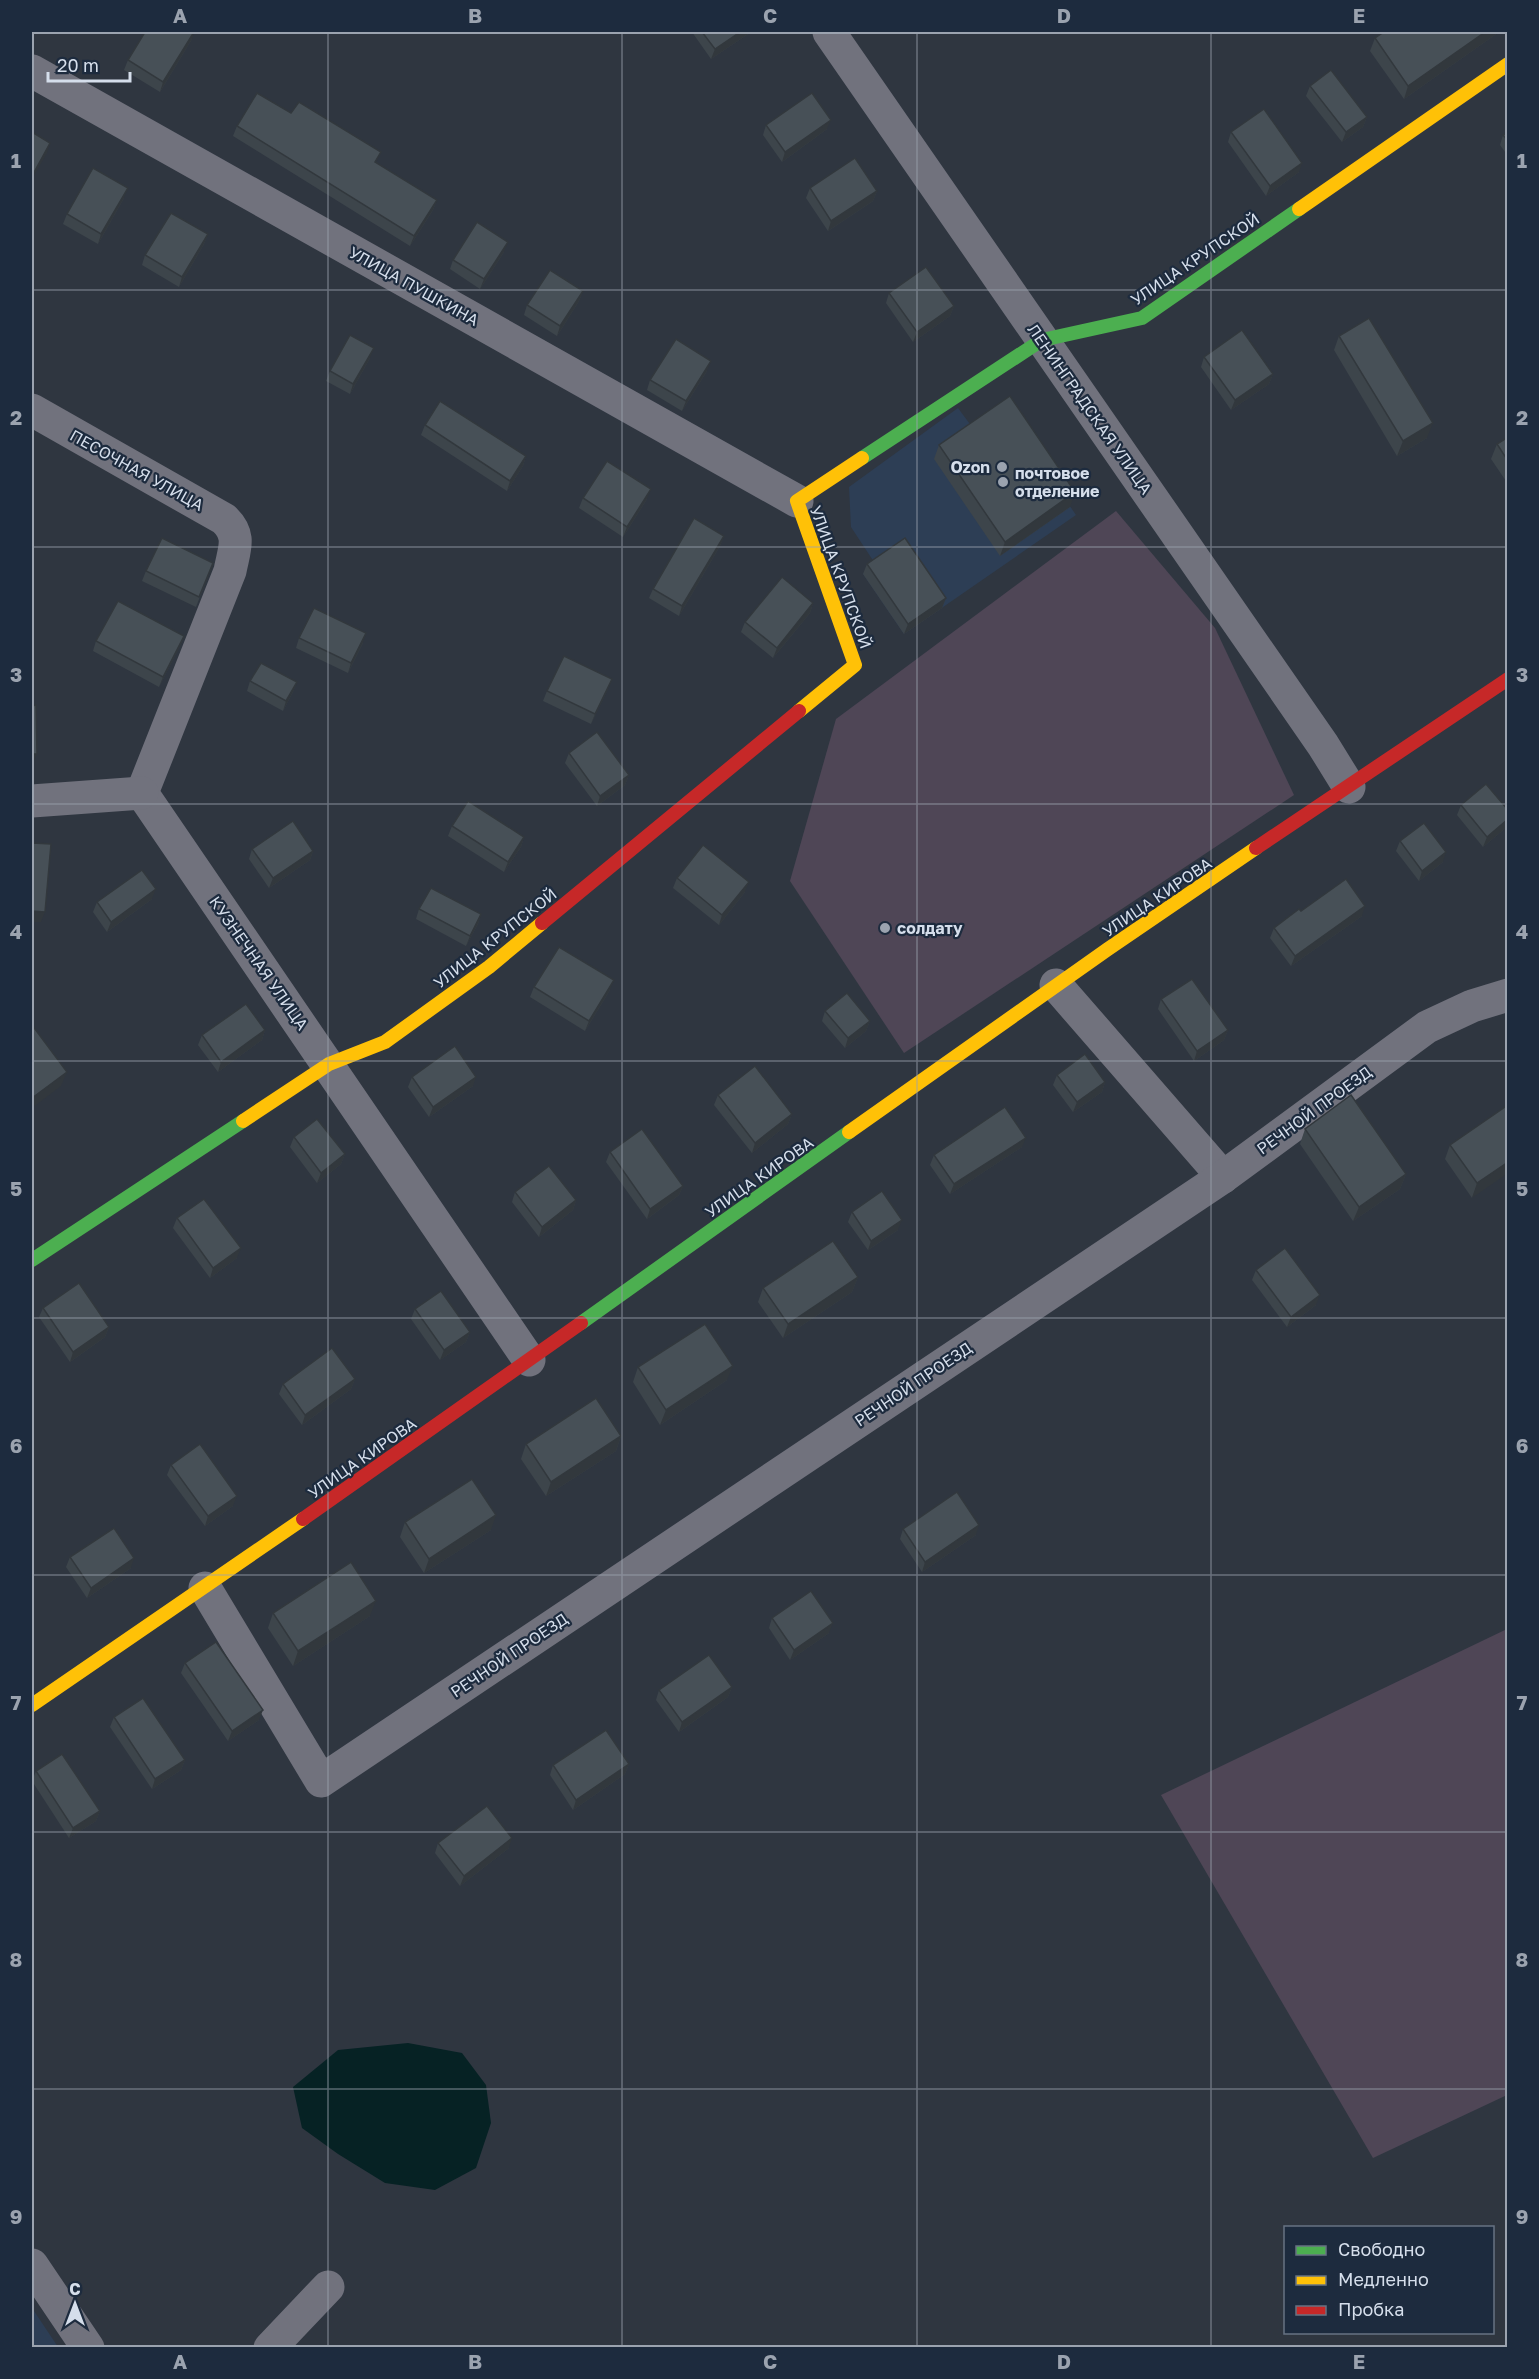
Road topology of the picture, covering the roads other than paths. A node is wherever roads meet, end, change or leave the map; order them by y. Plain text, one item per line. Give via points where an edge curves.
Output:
1 (829, 32) edge
2 (1508, 64) edge
3 (32, 71) edge
4 (1042, 340) junction
5 (32, 410) edge
6 (797, 501) junction
7 (1508, 679) edge
8 (1349, 787) junction
9 (142, 794) junction
10 (32, 801) edge
11 (1056, 985) junction
12 (1508, 995) edge
13 (329, 1064) junction
14 (1223, 1177) junction
15 (32, 1260) edge
16 (530, 1360) junction
17 (205, 1588) junction
18 (32, 1705) edge
19 (32, 2265) edge
20 (328, 2287) dead end
21 (88, 2348) edge
22 (270, 2348) edge

1 - 4 street, ЛЕНИНГРАДСКАЯ УЛИЦА
2 - 4 street, УЛИЦА КРУПСКОЙ via 1142,318
3 - 6 street, УЛИЦА ПУШКИНА
4 - 6 street, УЛИЦА КРУПСКОЙ
4 - 8 street, ЛЕНИНГРАДСКАЯ УЛИЦА
5 - 9 street, ПЕСОЧНАЯ УЛИЦА via 224,519 236,536 230,571
6 - 13 street, УЛИЦА КРУПСКОЙ via 855,664 489,967 385,1042
7 - 8 street, УЛИЦА КИРОВА
8 - 11 street, УЛИЦА КИРОВА
9 - 10 street
9 - 13 street, КУЗНЕЧНАЯ УЛИЦА
11 - 14 street
11 - 16 street, УЛИЦА КИРОВА
12 - 14 street, РЕЧНОЙ ПРОЕЗД via 1427,1027
13 - 15 street, УЛИЦА КРУПСКОЙ
13 - 16 street, КУЗНЕЧНАЯ УЛИЦА
14 - 17 street, РЕЧНОЙ ПРОЕЗД via 321,1781
16 - 17 street, УЛИЦА КИРОВА
17 - 18 street, УЛИЦА КИРОВА
19 - 21 street
20 - 22 street

